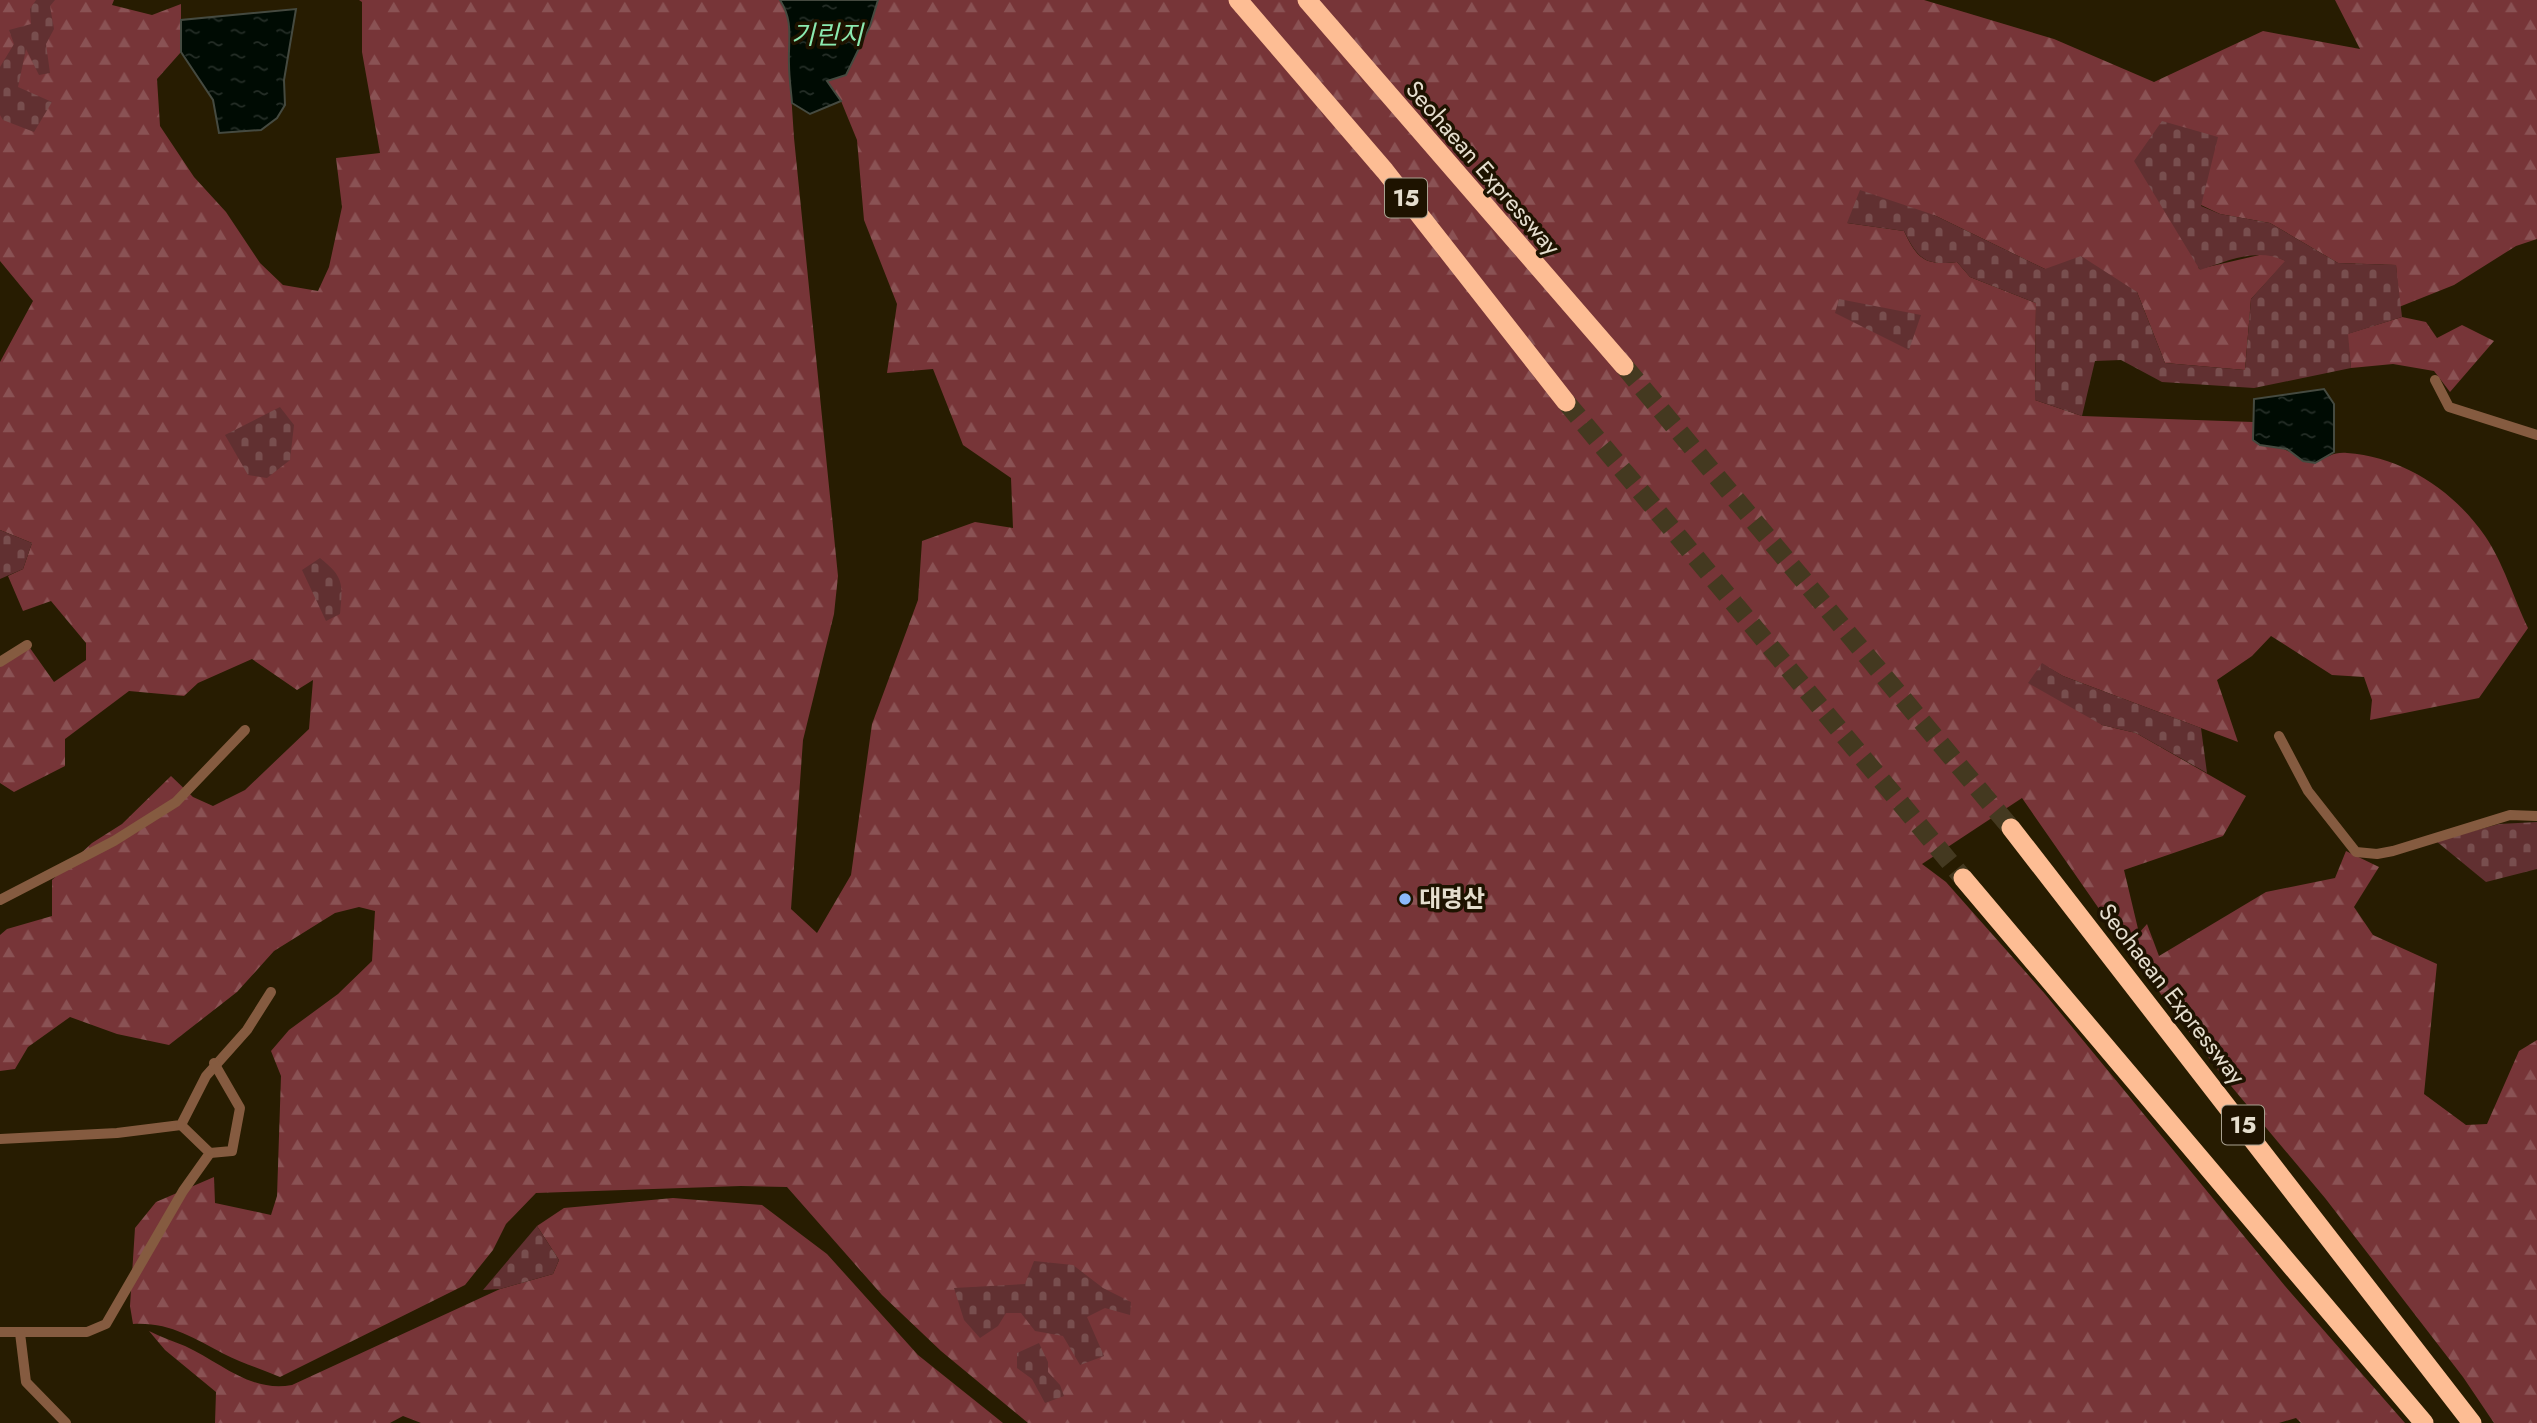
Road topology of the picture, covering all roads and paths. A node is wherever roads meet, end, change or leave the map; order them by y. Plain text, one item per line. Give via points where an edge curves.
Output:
1 (1238, 0) edge
2 (1307, 0) edge
3 (1624, 366) tunnel mouth
4 (2435, 380) dead end
5 (1566, 401) tunnel mouth
6 (2537, 435) edge
7 (27, 645) dead end
8 (0, 663) edge
9 (245, 730) dead end
10 (2279, 736) dead end
11 (2537, 816) edge
12 (2011, 828) tunnel mouth
13 (1964, 878) tunnel mouth
14 (0, 900) edge
15 (271, 992) dead end
16 (214, 1063) junction
17 (181, 1125) junction
18 (0, 1139) edge
19 (210, 1153) junction
20 (0, 1332) edge
21 (20, 1333) junction
22 (66, 1423) edge
23 (2424, 1423) edge
24 (2472, 1423) edge

1 - 5 highway, 15 via 1385,171
2 - 3 highway, Seohaean Expressway / 15
4 - 6 street via 2449,407
7 - 8 street
9 - 14 street via 176,802 114,841
10 - 11 street via 2308,791 2356,852 2385,852 2510,815
12 - 24 highway, Seohaean Expressway / 15
13 - 23 highway, 15
15 - 16 street via 247,1030
16 - 17 street
16 - 19 street via 240,1108 232,1151
17 - 18 street
17 - 19 street
19 - 21 street via 106,1324 87,1332
20 - 21 street
21 - 22 street via 26,1382

